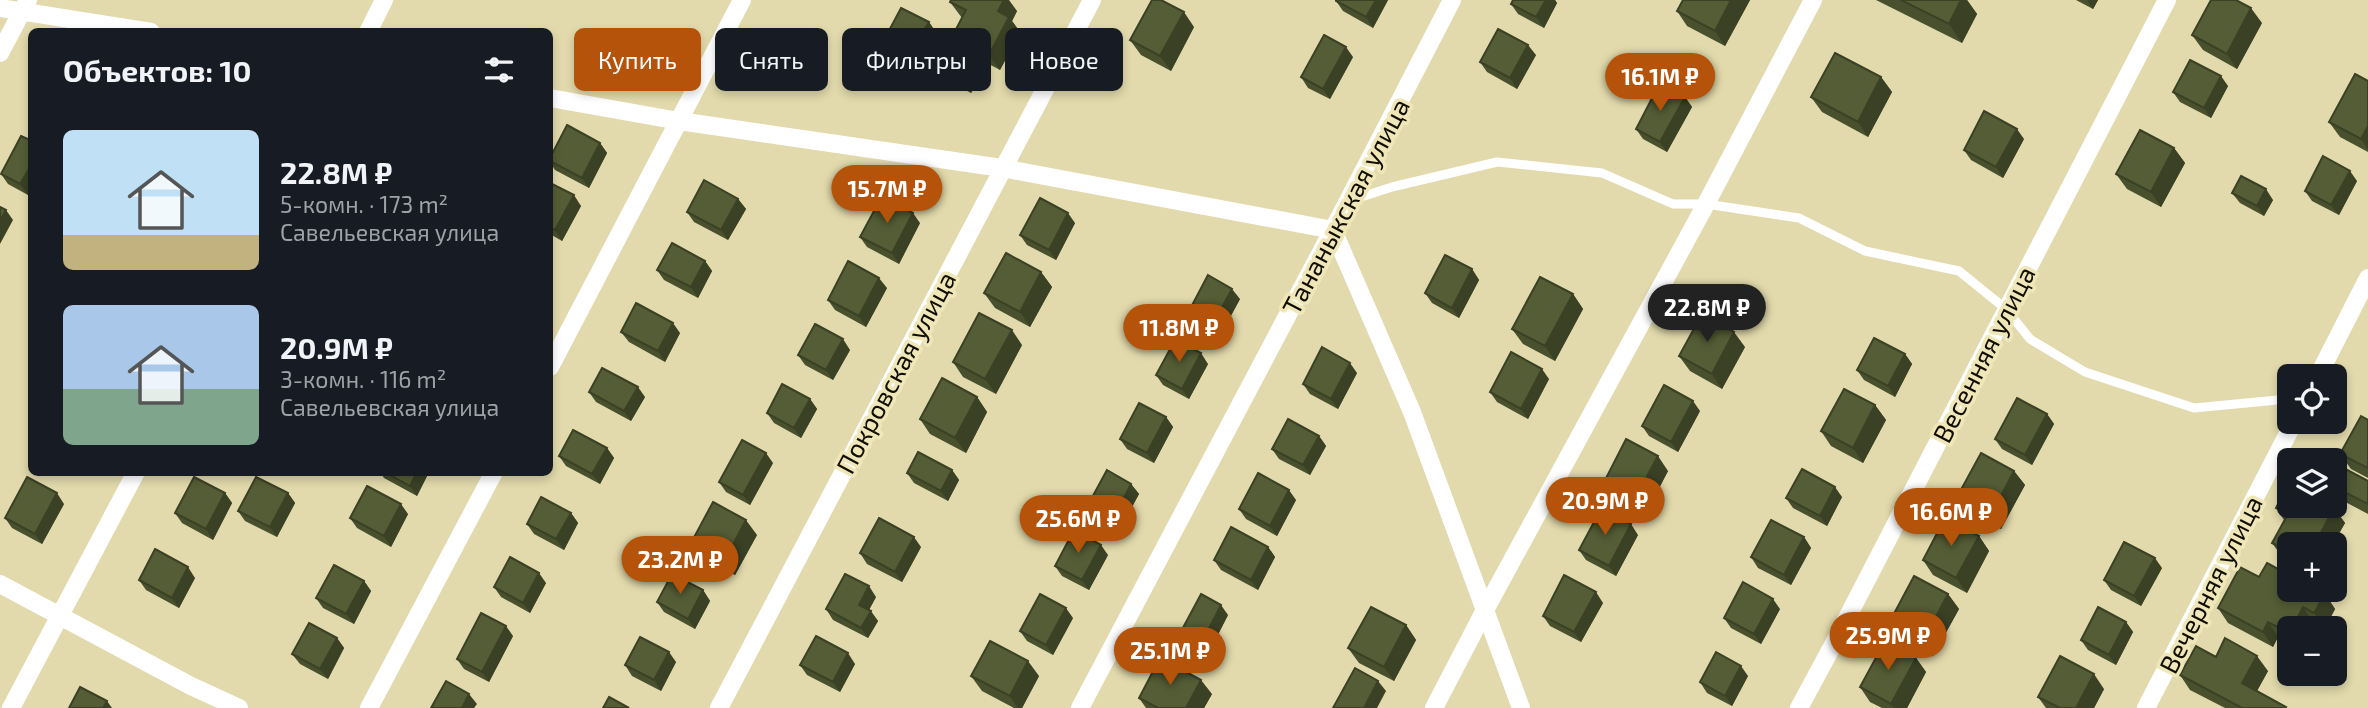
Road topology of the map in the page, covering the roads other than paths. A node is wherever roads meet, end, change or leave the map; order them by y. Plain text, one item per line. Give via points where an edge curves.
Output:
1 (384, 0) edge
2 (742, 0) edge
3 (1092, 0) edge
4 (1452, 0) edge
5 (1813, 0) edge
6 (2167, 0) edge
7 (24, 6) edge
8 (0, 8) edge
9 (131, 28) edge
10 (370, 28) edge
11 (0, 53) edge
12 (553, 99) edge
13 (679, 121) junction
14 (1002, 168) junction
15 (1348, 201) junction
16 (1706, 204) junction
17 (1333, 230) junction
18 (2368, 278) edge
19 (2006, 309) junction
20 (553, 361) edge
21 (2324, 364) edge
22 (2277, 400) edge
23 (2288, 434) edge
24 (134, 476) edge
25 (492, 476) edge
26 (0, 584) edge
27 (1485, 610) junction
28 (60, 615) junction
29 (11, 708) edge
30 (239, 708) edge
31 (369, 708) edge
32 (719, 708) edge
33 (1080, 708) edge
34 (1434, 708) edge
35 (1521, 708) edge
36 (1799, 708) edge
37 (2146, 708) edge

1 - 10 street
2 - 13 street
3 - 14 street, Покровская улица
4 - 15 street, Тананыкская улица
5 - 16 street
6 - 19 street, Весенняя улица
7 - 8 street
7 - 9 street
7 - 11 street
12 - 13 street
13 - 14 street
13 - 20 street
14 - 17 street
14 - 32 street, Покровская улица
15 - 16 lane via 1497,162 1602,173 1673,204
15 - 17 street, Тананыкская улица
16 - 19 lane via 1799,218 1865,251 1959,271
16 - 27 street
17 - 27 street via 1412,412
17 - 33 street, Тананыкская улица
18 - 21 street
19 - 22 lane via 2030,339 2085,372 2194,408
19 - 36 street, Весенняя улица
23 - 37 street, Вечерняя улица
24 - 28 street
25 - 31 street
26 - 28 street
27 - 34 street
27 - 35 street
28 - 29 street
28 - 30 street

